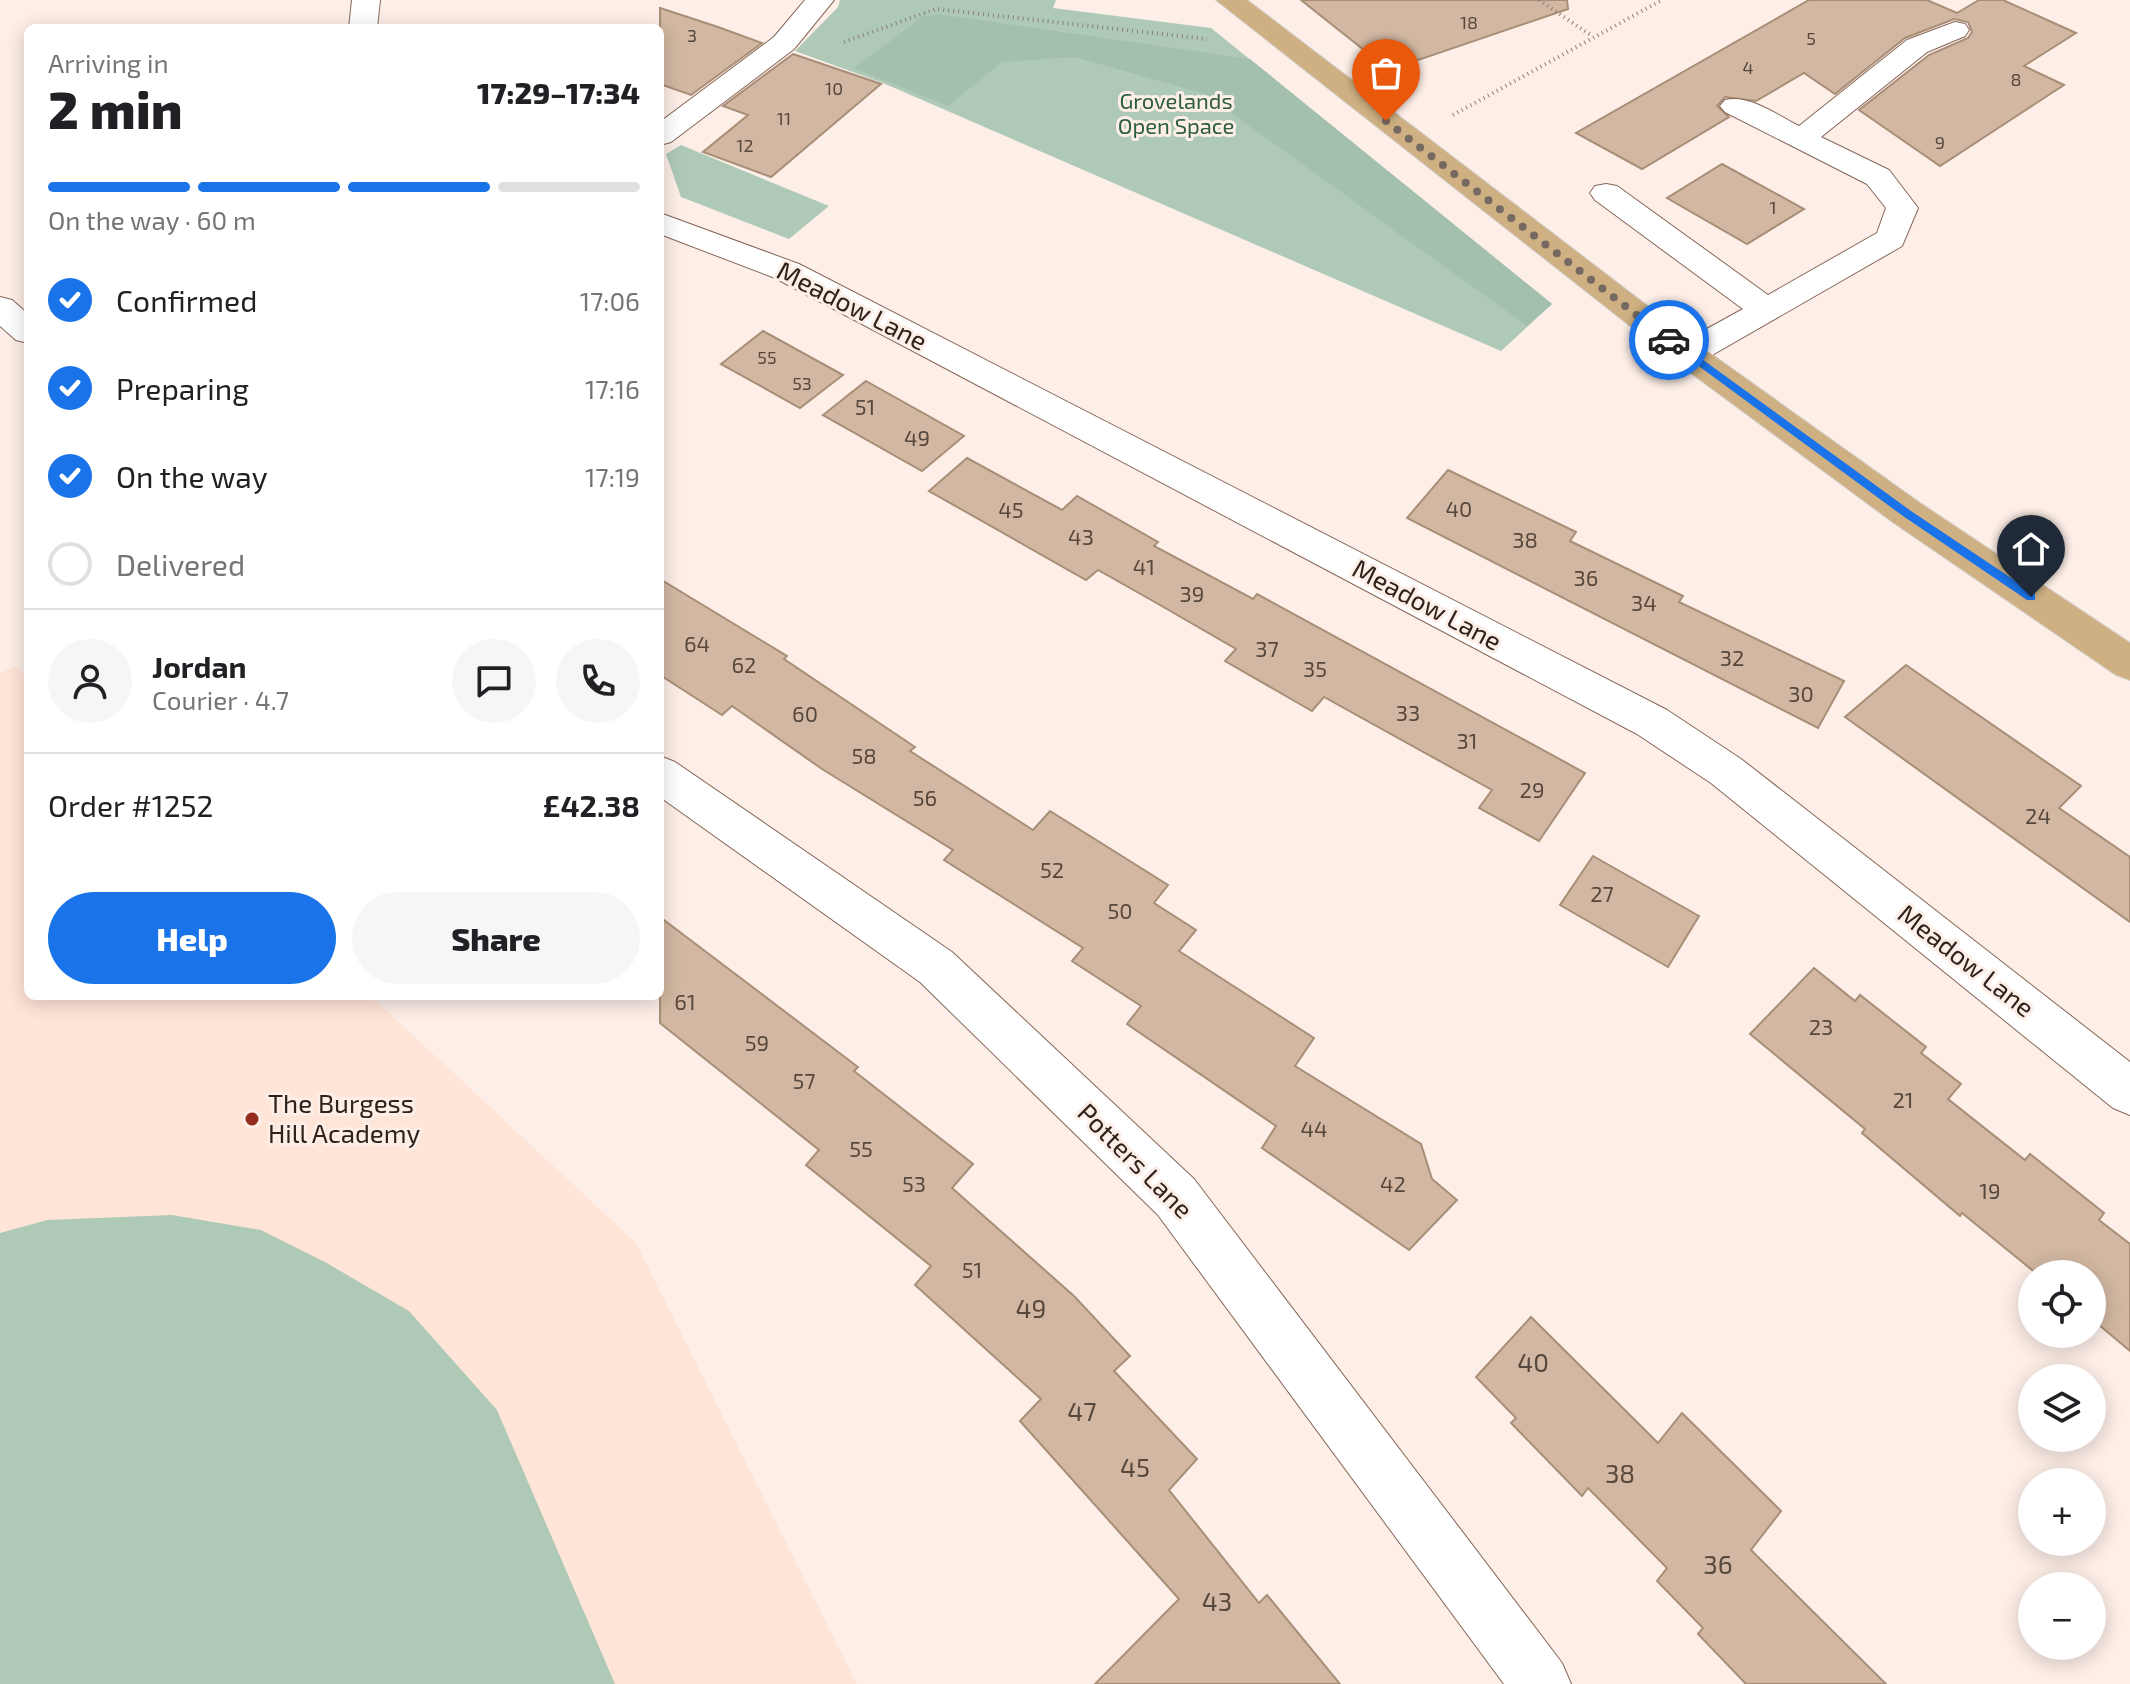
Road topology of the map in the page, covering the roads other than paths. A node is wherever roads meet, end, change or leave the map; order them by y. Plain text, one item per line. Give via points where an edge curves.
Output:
1 (366, 0) edge
2 (820, 0) edge
3 (1230, 0) edge
4 (363, 24) edge
5 (1955, 30) dead end
6 (1735, 106) dead end
7 (664, 133) edge
8 (1802, 138) junction
9 (1606, 193) dead end
10 (664, 225) edge
11 (0, 308) edge
12 (1768, 311) junction
13 (24, 329) edge
14 (24, 346) edge
15 (1688, 354) junction
16 (0, 357) edge
17 (2130, 664) edge
18 (664, 777) edge
19 (2130, 1092) edge
20 (1541, 1684) edge

1 - 4 street
2 - 7 street via 784,43
3 - 15 main road
5 - 8 street via 1917,46
6 - 8 street
8 - 12 street via 1878,177 1902,208 1891,239
9 - 12 street
10 - 19 street, Meadow Lane via 787,271 1652,722 1726,771
11 - 13 street
12 - 15 street
14 - 16 street
15 - 17 main road via 1907,513
18 - 20 street, Potters Lane via 936,967 1176,1197

